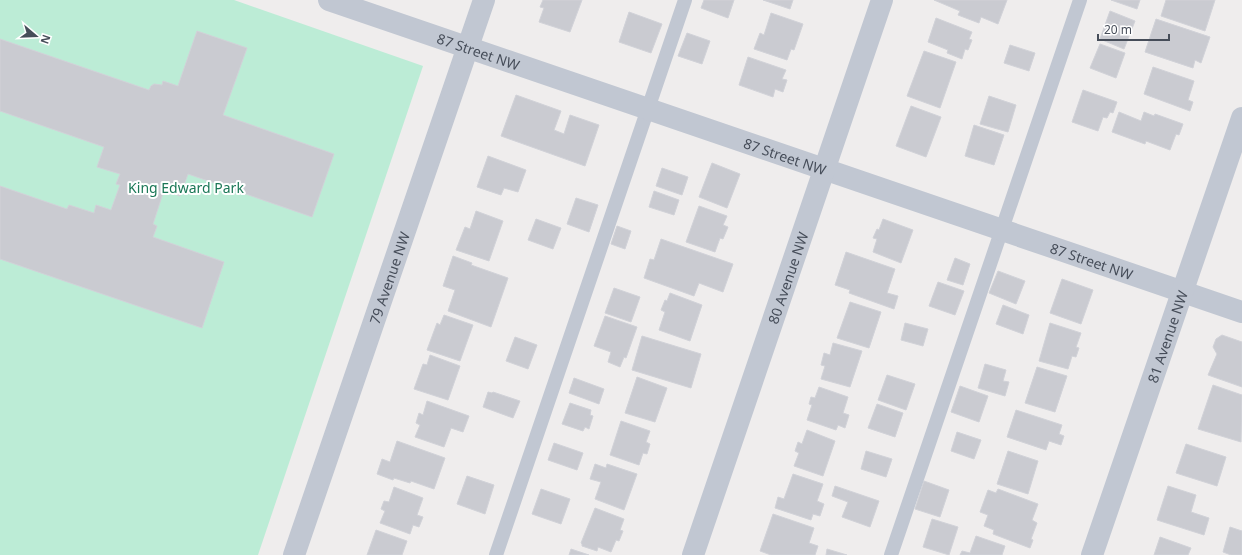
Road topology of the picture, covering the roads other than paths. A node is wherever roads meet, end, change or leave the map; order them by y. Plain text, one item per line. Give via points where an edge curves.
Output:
1 (329, 0) edge
2 (484, 0) edge
3 (685, 0) edge
4 (882, 0) edge
5 (1080, 0) edge
6 (468, 48) junction
7 (648, 109) junction
8 (1242, 118) edge
9 (824, 169) junction
10 (1002, 230) junction
11 (1182, 292) junction
12 (1242, 312) edge
13 (294, 555) edge
14 (496, 555) edge
15 (693, 555) edge
16 (891, 555) edge
17 (1092, 555) edge

1 - 6 street, 87 Street NW
2 - 6 street, 79 Avenue NW
3 - 7 lane
4 - 9 street, 80 Avenue NW
5 - 10 lane
6 - 7 street, 87 Street NW
6 - 13 street, 79 Avenue NW
7 - 9 street, 87 Street NW
7 - 14 lane
8 - 11 street, 81 Avenue NW
9 - 10 street, 87 Street NW
9 - 15 street, 80 Avenue NW
10 - 11 street, 87 Street NW
10 - 16 lane
11 - 12 street, 87 Street NW
11 - 17 street, 81 Avenue NW

